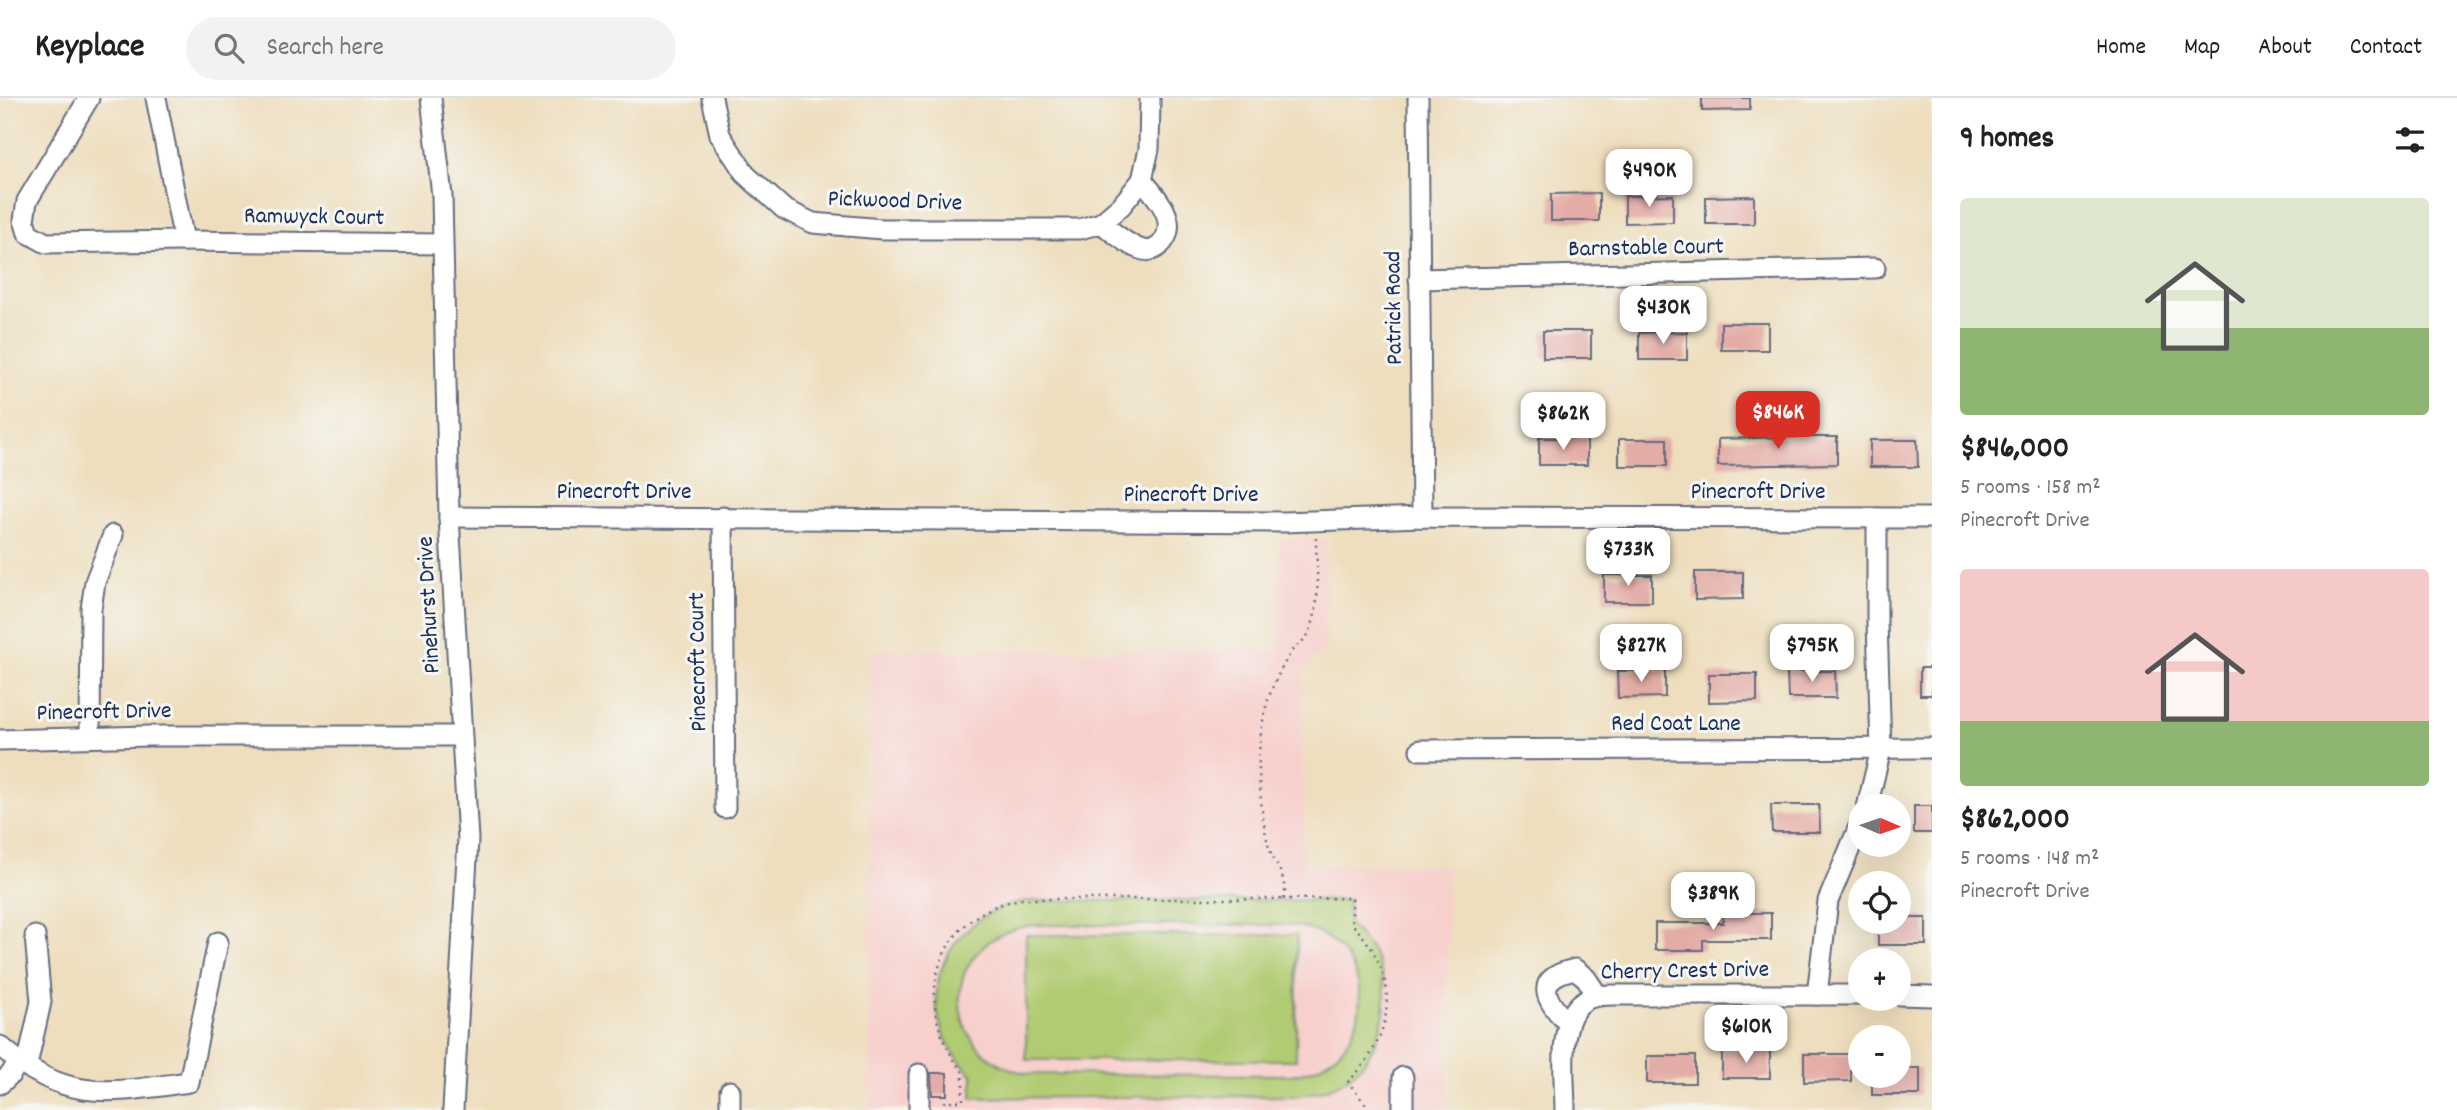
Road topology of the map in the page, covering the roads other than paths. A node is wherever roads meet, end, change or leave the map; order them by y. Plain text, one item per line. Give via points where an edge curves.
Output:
1 (89, 98) edge
2 (156, 98) edge
3 (431, 98) edge
4 (712, 98) edge
5 (1150, 98) edge
6 (1418, 98) edge
7 (1142, 180) junction
8 (1101, 223) junction
9 (184, 241) junction
10 (442, 244) junction
11 (1875, 268) dead end
12 (1419, 278) junction
13 (449, 517) junction
14 (723, 517) junction
15 (1422, 517) junction
16 (1932, 517) edge
17 (1877, 518) junction
18 (113, 535) dead end
19 (461, 736) junction
20 (90, 737) junction
21 (0, 740) edge
22 (1932, 748) edge
23 (1881, 749) junction
24 (1420, 750) dead end
25 (1870, 794) edge
26 (725, 807) dead end
27 (1848, 853) edge
28 (35, 936) dead end
29 (218, 942) dead end
30 (1817, 995) junction
31 (1848, 995) edge
32 (1911, 995) edge
33 (1598, 996) junction
34 (1932, 996) edge
35 (1568, 1023) junction
36 (0, 1046) edge
37 (23, 1063) junction
38 (919, 1074) dead end
39 (1403, 1077) dead end
40 (0, 1084) edge
41 (453, 1110) edge
42 (919, 1110) edge
43 (1403, 1110) edge
44 (1565, 1110) edge

1 - 9 street, Ramwyck Court via 26,201 27,233 46,243
2 - 9 street
3 - 10 street, Pinehurst Drive via 442,197
4 - 8 street, Pickwood Drive via 720,135 746,175 784,209 813,223 882,229 1080,229
5 - 7 street via 1149,149
6 - 12 street, Patrick Road
7 - 8 street
7 - 8 street via 1168,221 1161,245 1153,251 1142,250
9 - 10 street, Ramwyck Court
10 - 13 street, Pinehurst Drive
11 - 12 street, Barnstable Court
12 - 15 street, Patrick Road
13 - 14 street, Pinecroft Drive
13 - 19 street, Pinehurst Drive
14 - 15 street, Pinecroft Drive
14 - 26 street, Pinecroft Court
15 - 17 street, Pinecroft Drive
16 - 17 street, Pinecroft Drive
17 - 23 street
18 - 20 street via 95,582 91,609
19 - 20 street, Pinecroft Drive
19 - 41 street, Pinehurst Drive via 468,839
20 - 21 street, Pinecroft Drive
22 - 23 street, Red Coat Lane
23 - 24 street, Red Coat Lane
23 - 25 street
27 - 30 street via 1828,901
28 - 37 street via 41,1002
29 - 37 street via 189,1082 125,1091 83,1091 55,1083
30 - 31 street, Cherry Crest Drive
30 - 33 street, Cherry Crest Drive
32 - 34 street
33 - 35 street, Cherry Crest Drive via 1576,1007
33 - 35 street via 1575,969 1552,978 1548,1001
35 - 44 street
36 - 37 street
37 - 40 street
38 - 42 street
39 - 43 street

